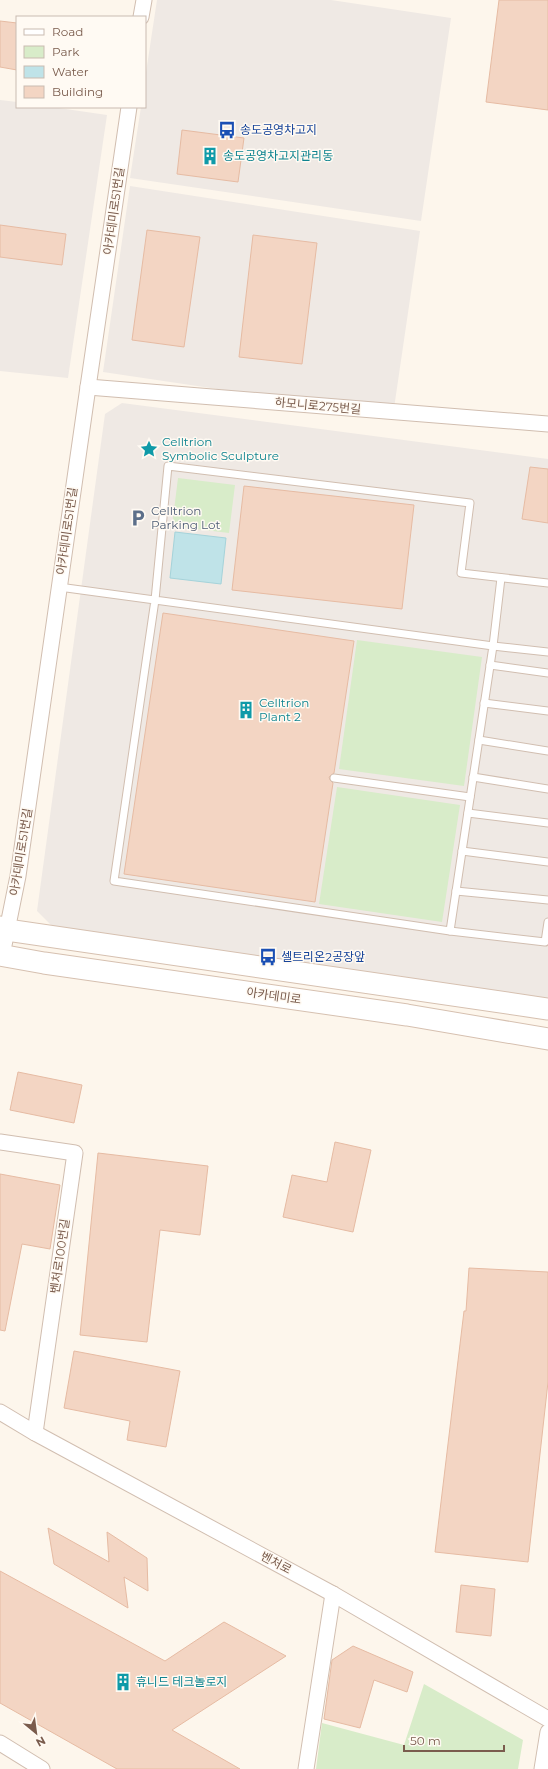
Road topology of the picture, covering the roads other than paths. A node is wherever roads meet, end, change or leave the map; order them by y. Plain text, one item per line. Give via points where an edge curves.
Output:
1 (144, 0) edge
2 (142, 16) edge
3 (129, 108) edge
4 (88, 387) junction
5 (548, 424) edge
6 (500, 578) junction
7 (548, 583) edge
8 (59, 587) junction
9 (155, 600) junction
10 (493, 646) junction
11 (548, 652) edge
12 (490, 665) junction
13 (548, 673) edge
14 (484, 703) junction
15 (548, 711) edge
16 (478, 740) junction
17 (548, 751) edge
18 (473, 777) junction
19 (334, 778) dead end
20 (548, 789) edge
21 (470, 797) junction
22 (468, 813) junction
23 (548, 823) edge
24 (462, 851) junction
25 (548, 862) edge
26 (456, 891) junction
27 (548, 900) edge
28 (548, 922) edge
29 (4, 929) edge
30 (450, 931) junction
31 (1, 955) edge
32 (548, 1009) edge
33 (548, 1039) edge
34 (0, 1142) edge
35 (0, 1412) edge
36 (35, 1433) junction
37 (333, 1594) junction
38 (548, 1719) edge
39 (548, 1732) edge
40 (0, 1743) edge
41 (42, 1769) edge
42 (306, 1769) edge
43 (542, 1769) edge

1 - 2 street
3 - 4 street, 아카데미로51번길
4 - 5 street, 하모니로275번길
4 - 8 street, 아카데미로51번길
6 - 7 lane
6 - 9 lane via 461,574 470,503 168,466
6 - 10 lane
8 - 9 lane
8 - 29 street, 아카데미로51번길 via 18,876
9 - 10 lane
9 - 30 lane via 114,881
10 - 11 lane
10 - 12 lane
12 - 13 lane
12 - 14 lane
14 - 15 lane
14 - 16 lane
16 - 17 lane
16 - 18 lane
18 - 20 lane
18 - 21 lane
19 - 21 lane
21 - 22 lane
22 - 23 lane
22 - 24 lane
24 - 25 lane
24 - 26 lane
26 - 27 lane
26 - 30 lane
28 - 30 lane via 545,942
29 - 31 street, 아카데미로51번길
29 - 32 main road
31 - 33 main road, 아카데미로 via 407,1015
34 - 36 street, 벤처로100번길 via 75,1153
35 - 36 street, 벤처로
36 - 37 street, 벤처로
37 - 38 street, 벤처로
37 - 42 street
39 - 43 street
40 - 41 street

